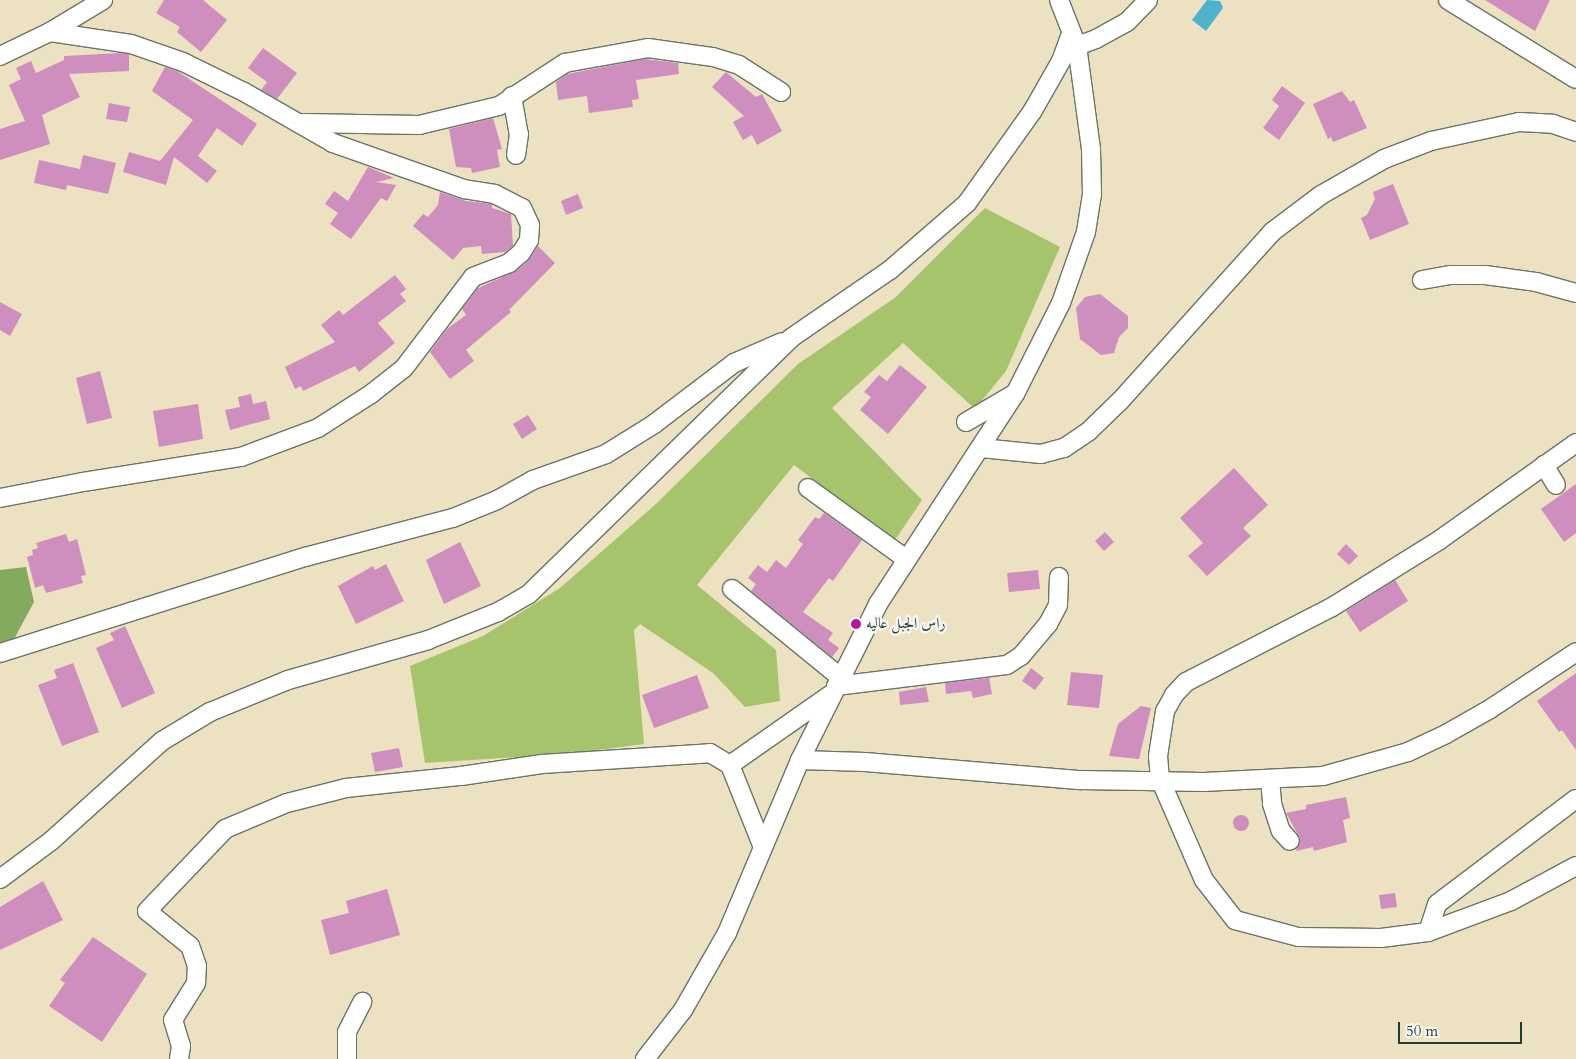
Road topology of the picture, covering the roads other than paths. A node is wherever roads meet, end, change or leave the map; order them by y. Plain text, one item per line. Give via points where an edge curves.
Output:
1 (103, 0) edge
2 (1059, 0) edge
3 (1148, 0) edge
4 (1448, 0) edge
5 (50, 32) junction
6 (1074, 40) junction
7 (0, 56) edge
8 (1576, 78) edge
9 (781, 92) dead end
10 (512, 96) junction
11 (298, 123) junction
12 (1576, 132) edge
13 (516, 155) dead end
14 (1422, 280) dead end
15 (1576, 293) edge
16 (791, 338) junction
17 (1015, 394) junction
18 (966, 422) dead end
19 (1576, 443) edge
20 (981, 448) junction
21 (1544, 465) junction
22 (1556, 485) dead end
23 (808, 488) dead end
24 (0, 498) edge
25 (906, 559) junction
26 (1059, 577) dead end
27 (732, 589) dead end
28 (1576, 652) edge
29 (0, 653) edge
30 (836, 686) junction
31 (800, 760) junction
32 (730, 765) junction
33 (1270, 779) junction
34 (1160, 780) junction
35 (1576, 799) edge
36 (1290, 841) dead end
37 (762, 845) junction
38 (1576, 866) edge
39 (0, 880) edge
40 (1428, 932) junction
41 (362, 1002) dead end
42 (179, 1059) edge
43 (347, 1059) edge
44 (645, 1059) edge

1 - 5 street
2 - 6 street
3 - 6 street via 1127,22 1096,40
4 - 8 street
5 - 7 street
5 - 11 street via 131,44 183,62
6 - 16 street via 1032,112 967,203 890,270
6 - 17 street via 1091,149 1092,194 1086,232 1061,303
9 - 10 street via 739,65 713,57 648,48 565,63
10 - 11 street via 499,106 419,125
10 - 13 street via 519,134
11 - 24 street via 333,144 512,202 522,208 530,225 529,240 509,263 474,277 404,368 318,428 241,457
12 - 20 street via 1553,124 1519,122 1431,141 1384,159 1321,195 1272,232 1120,401 1089,431 1064,448 1041,454
14 - 15 street via 1451,275 1485,276 1536,282
16 - 29 street via 734,363 654,424 606,454 533,480 471,511 424,527 286,563
16 - 39 street via 529,594 498,612 428,640 288,680 210,712 162,741 51,841
17 - 18 street
17 - 20 street
19 - 21 street
20 - 25 street
21 - 22 street
21 - 34 street via 1438,541 1332,607 1186,682 1174,695 1161,724
23 - 25 street
25 - 30 street via 878,604
26 - 30 street via 1058,605 1048,624 1022,656 1007,665
27 - 30 street
28 - 33 street via 1490,709 1408,752 1324,776
30 - 31 street
30 - 32 street
31 - 34 street via 1081,780
31 - 37 street
32 - 37 street
32 - 42 street via 710,753 542,764 346,788 287,803 225,829 147,912 190,946 197,966 196,983 172,1020 181,1046
33 - 34 street
33 - 36 street via 1272,804 1281,831
34 - 40 street via 1204,880 1235,920 1298,937 1381,938
35 - 40 street via 1438,904
37 - 44 street via 727,933 684,1010
38 - 40 street via 1512,901
41 - 43 street via 347,1032

